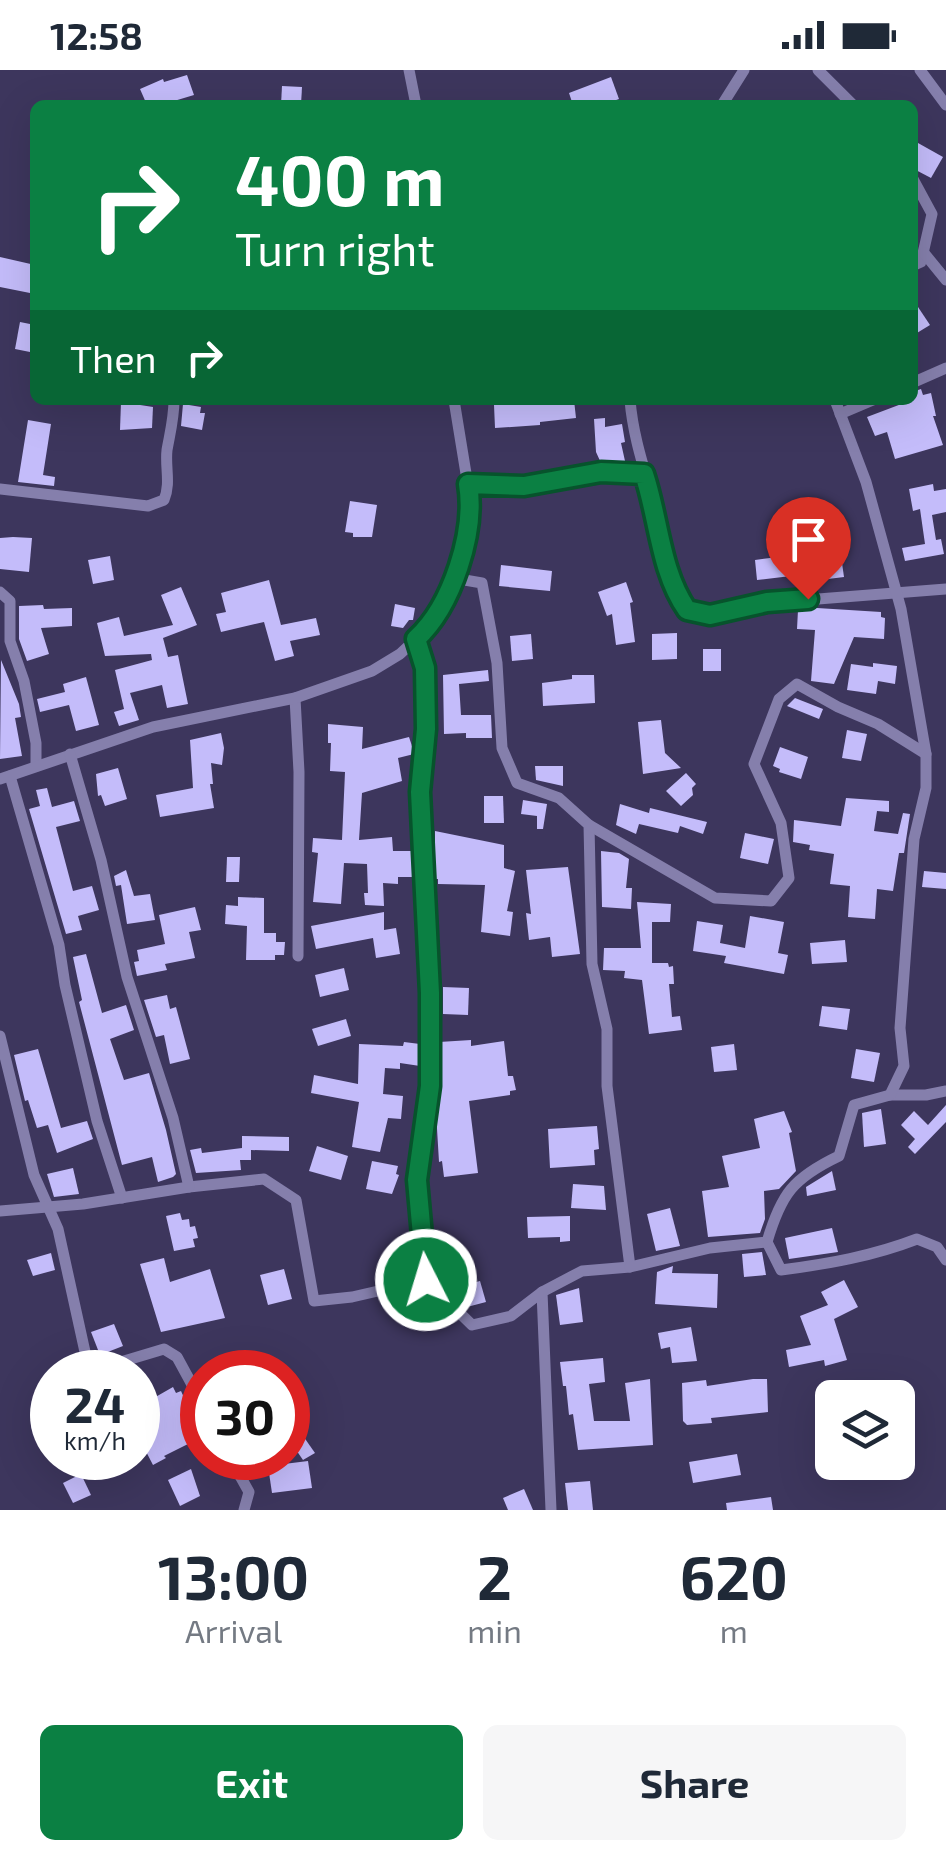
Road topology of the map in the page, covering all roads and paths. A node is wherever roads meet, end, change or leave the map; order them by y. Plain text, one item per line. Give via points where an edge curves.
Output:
1 (409, 70) edge
2 (744, 70) edge
3 (818, 70) edge
4 (920, 70) edge
5 (415, 100) edge
6 (725, 100) edge
7 (848, 100) edge
8 (946, 105) edge
9 (918, 187) edge
10 (924, 253) junction
11 (918, 264) edge
12 (946, 280) edge
13 (946, 368) edge
14 (918, 380) edge
15 (174, 405) edge
16 (455, 405) edge
17 (631, 405) edge
18 (837, 405) edge
19 (861, 405) edge
20 (840, 414) junction
21 (644, 474) junction
22 (468, 484) junction
23 (0, 488) edge
24 (453, 578) junction
25 (946, 589) edge
26 (896, 591) junction
27 (0, 592) edge
28 (416, 639) junction
29 (295, 698) junction
30 (70, 754) junction
31 (926, 754) junction
32 (36, 766) junction
33 (5, 778) edge
34 (589, 824) junction
35 (298, 956) dead end
36 (0, 1036) edge
37 (946, 1091) edge
38 (890, 1095) junction
39 (189, 1187) junction
40 (122, 1198) junction
41 (47, 1205) junction
42 (0, 1211) edge
43 (767, 1242) junction
44 (946, 1260) edge
45 (630, 1267) junction
46 (426, 1280) junction
47 (542, 1292) junction
48 (85, 1350) edge
49 (160, 1350) edge
50 (180, 1363) edge
51 (242, 1480) edge
52 (244, 1510) edge
53 (552, 1510) edge

1 - 5 street
2 - 6 street
3 - 7 street
4 - 8 street
9 - 10 street via 932,214
10 - 11 street
10 - 12 street
13 - 14 street
15 - 23 street via 164,500 148,506
16 - 22 street
17 - 21 street
18 - 20 street
19 - 20 street
20 - 26 street
21 - 22 street via 601,472 524,486
21 - 26 street via 673,590 687,610 710,615 767,602
22 - 24 street via 466,543
24 - 28 street via 430,626
24 - 34 street via 482,583 497,664 502,748 517,783 559,798
25 - 26 street
26 - 31 street
27 - 32 street via 10,601 10,641 24,681
28 - 29 street via 372,671
28 - 46 street via 425,668 426,729 420,792 430,1086 417,1180
29 - 30 street via 153,727
29 - 35 street
30 - 32 street
30 - 39 street
31 - 34 street via 797,684 779,699 754,764 781,823 789,878 771,901 716,898
31 - 38 street via 900,1028 904,1066
32 - 33 street
33 - 40 street via 59,945 97,1121
34 - 45 street via 592,964 607,1029 607,1086
36 - 41 street
37 - 38 street
38 - 43 street via 854,1105 838,1156 804,1172 778,1203
39 - 40 street
39 - 46 street via 264,1180 296,1200 314,1301
40 - 41 street
41 - 42 street
41 - 48 street
43 - 44 street via 781,1270 918,1239
43 - 45 street
45 - 47 street via 582,1272
46 - 47 street via 472,1325 511,1316
47 - 53 street
49 - 50 street
51 - 52 street via 249,1492

